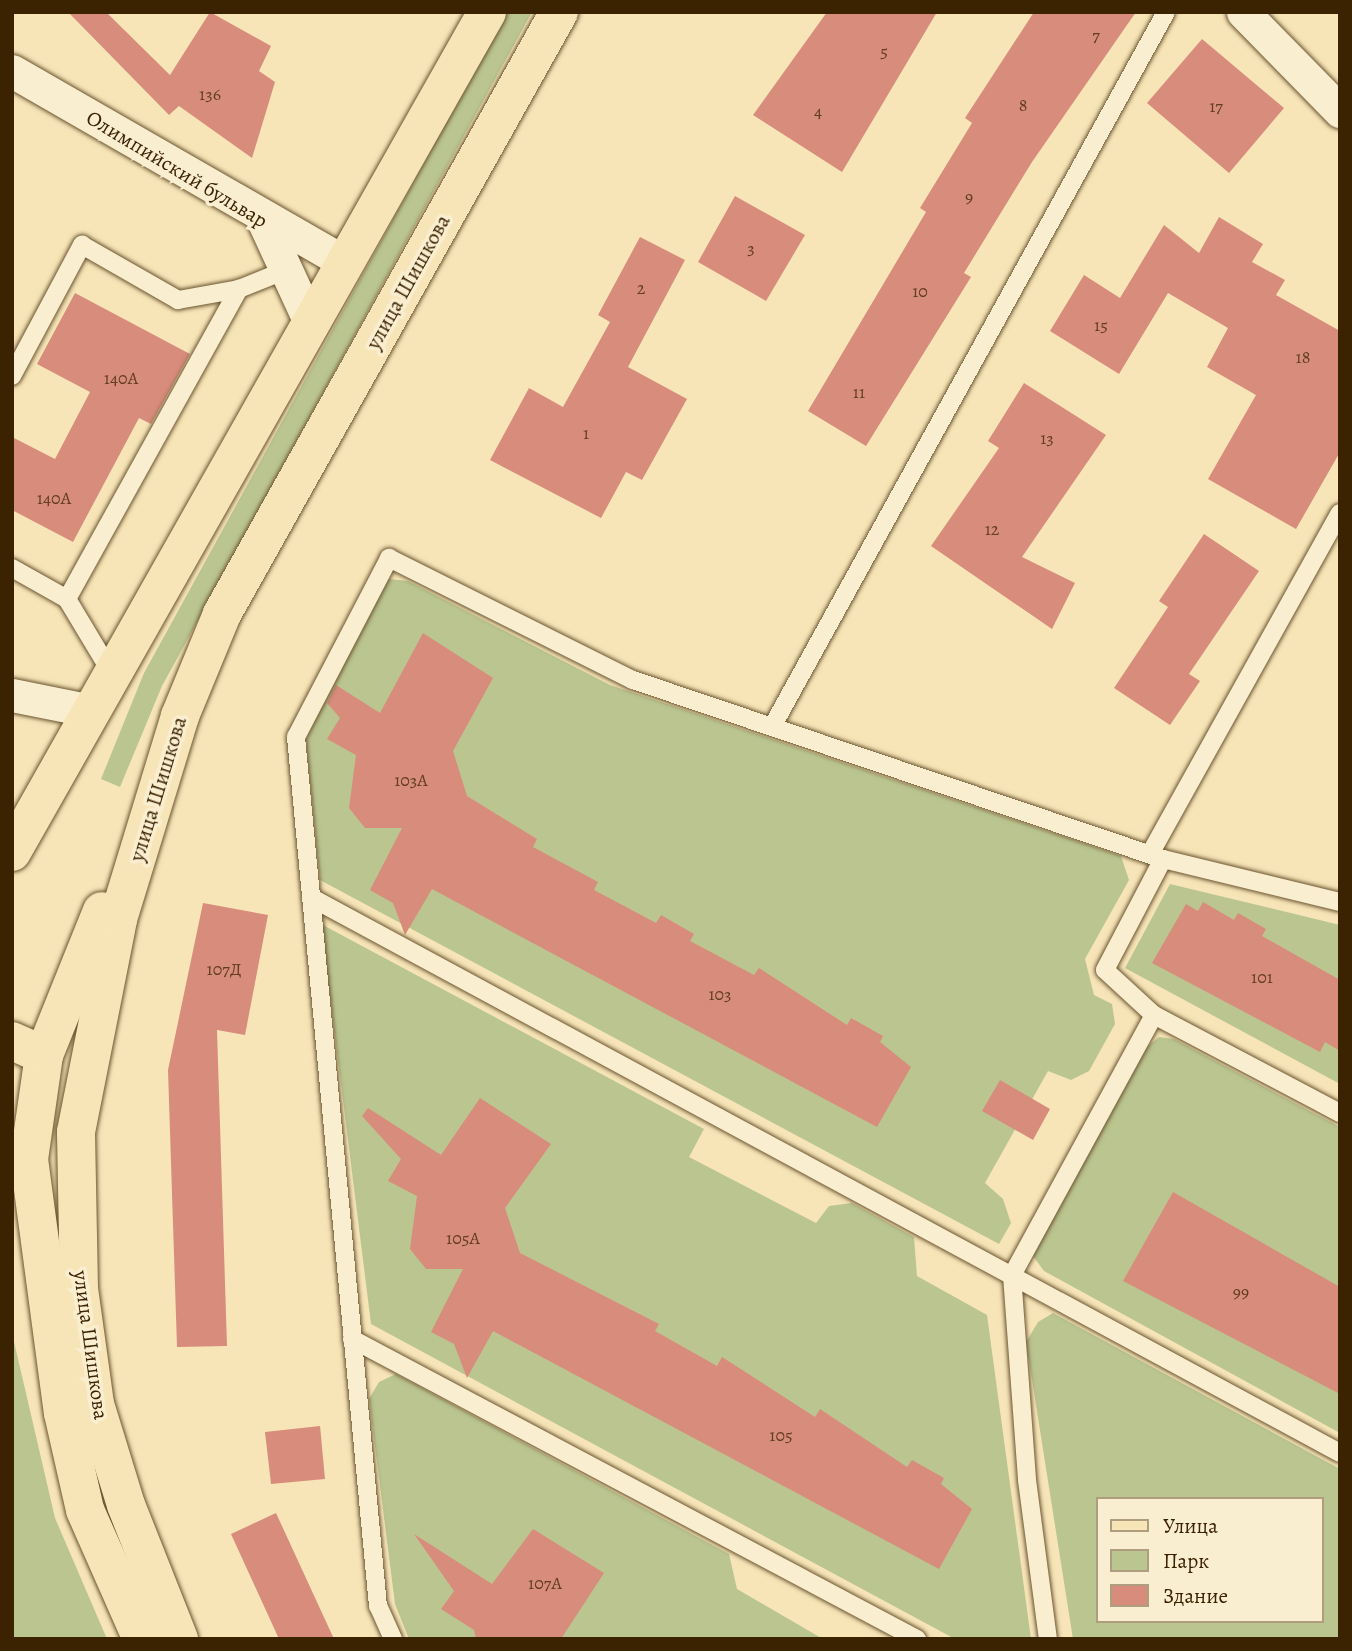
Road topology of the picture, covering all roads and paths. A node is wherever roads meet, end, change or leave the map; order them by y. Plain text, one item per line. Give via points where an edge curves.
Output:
1 (487, 12) edge
2 (559, 12) edge
3 (1166, 12) edge
4 (1243, 12) edge
5 (12, 71) edge
6 (1340, 111) edge
7 (263, 220) junction
8 (344, 262) junction
9 (286, 270) junction
10 (246, 286) junction
11 (310, 322) junction
12 (12, 376) edge
13 (1340, 513) edge
14 (12, 568) edge
15 (66, 599) junction
16 (112, 674) junction
17 (12, 695) edge
18 (92, 711) junction
19 (180, 716) junction
20 (772, 727) junction
21 (12, 852) edge
22 (1156, 857) junction
23 (312, 898) junction
24 (1340, 902) edge
25 (1154, 1015) junction
26 (28, 1048) edge
27 (1340, 1113) edge
28 (1012, 1275) junction
29 (352, 1339) junction
30 (1340, 1453) edge
31 (142, 1639) edge
32 (179, 1639) edge
33 (393, 1639) edge
34 (917, 1639) edge
35 (1048, 1639) edge

1 - 8 main road
2 - 19 main road, улица Шишкова via 222,614
3 - 20 lane
4 - 6 street
5 - 7 street, Олимпийский бульвар
7 - 8 street, Олимпийский бульвар
7 - 9 street
8 - 11 main road
9 - 10 lane
9 - 11 street
10 - 12 lane via 178,300 82,245
10 - 15 lane
11 - 16 main road
13 - 22 lane
14 - 15 lane
15 - 16 lane
16 - 18 main road
17 - 18 street
18 - 21 main road
19 - 26 main road, улица Шишкова
19 - 32 main road, улица Шишкова via 118,919 76,1132 79,1289 94,1404 125,1505
20 - 22 lane
20 - 23 lane via 633,680 389,558 296,737
22 - 24 lane
22 - 25 lane via 1105,970
23 - 28 lane
23 - 29 lane
25 - 27 lane
25 - 28 lane
26 - 31 main road, улица Шишкова via 29,1159 63,1413 85,1510
28 - 30 lane
28 - 35 lane via 1027,1479
29 - 33 lane via 378,1606
29 - 34 lane

